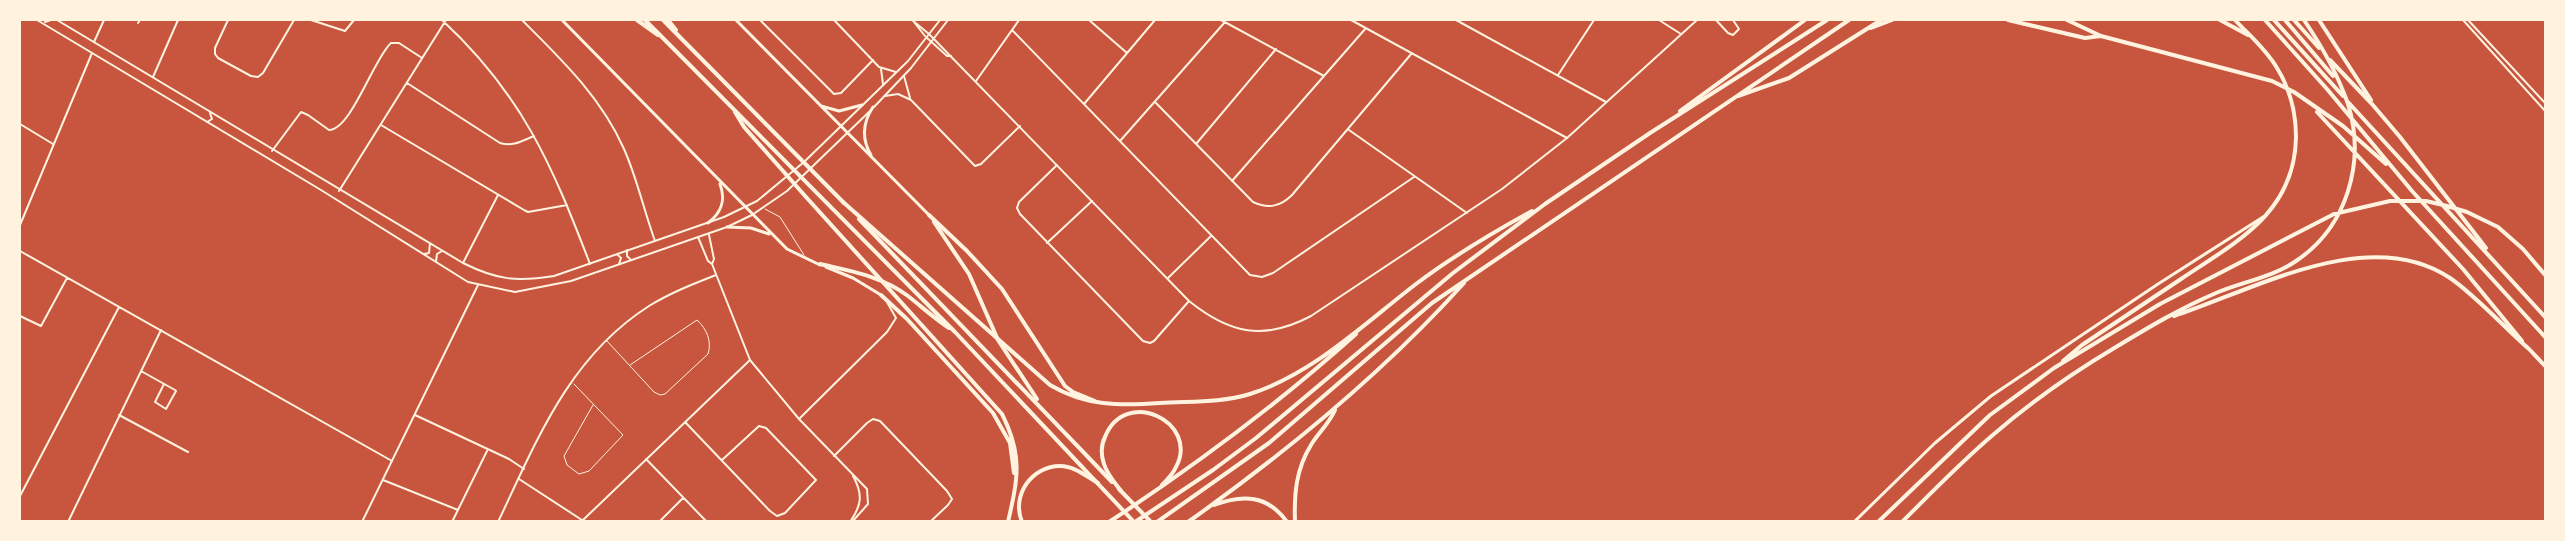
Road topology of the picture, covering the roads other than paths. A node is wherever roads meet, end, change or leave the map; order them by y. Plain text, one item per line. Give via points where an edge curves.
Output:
1 (38, 20) edge
2 (51, 20) edge
3 (57, 20) edge
4 (104, 20) edge
5 (178, 20) edge
6 (228, 20) edge
7 (294, 20) edge
8 (311, 20) edge
9 (354, 20) edge
10 (444, 20) edge
11 (522, 20) edge
12 (562, 20) edge
13 (637, 20) edge
14 (645, 20) edge
15 (663, 20) edge
16 (668, 20) edge
17 (736, 20) edge
18 (760, 20) edge
19 (834, 20) edge
20 (940, 20) edge
21 (948, 20) edge
22 (1019, 20) edge
23 (1089, 20) edge
24 (1155, 20) edge
25 (1221, 20) edge
26 (1351, 20) edge
27 (1456, 20) edge
28 (1594, 20) edge
29 (1659, 20) edge
30 (1697, 20) edge
31 (1716, 20) edge
32 (1732, 20) edge
33 (1805, 20) edge
34 (1827, 20) edge
35 (1849, 20) edge
36 (1881, 20) edge
37 (1892, 20) edge
38 (2008, 20) edge
39 (2067, 20) edge
40 (2220, 20) edge
41 (2235, 20) edge
42 (2265, 20) edge
43 (2274, 20) edge
44 (2286, 20) edge
45 (2294, 20) edge
46 (2304, 20) edge
47 (2319, 20) edge
48 (2463, 20) edge
49 (2468, 20) edge
50 (913, 21) edge
51 (42, 22) junction
52 (1225, 22) junction
53 (1366, 28) junction
54 (1012, 30) junction
55 (1859, 33) junction
56 (929, 34) junction
57 (1681, 34) junction
58 (2101, 36) junction
59 (926, 37) junction
60 (934, 38) junction
61 (2253, 39) junction
62 (94, 42) junction
63 (668, 42) junction
64 (932, 42) junction
65 (688, 45) junction
66 (1276, 49) junction
67 (1127, 52) junction
68 (93, 53) junction
69 (1412, 53) junction
70 (951, 56) junction
71 (422, 58) junction
72 (873, 60) junction
73 (879, 67) junction
74 (896, 72) junction
75 (1557, 75) junction
76 (904, 76) junction
77 (1324, 76) junction
78 (153, 77) junction
79 (2336, 80) junction
80 (976, 81) junction
81 (406, 83) junction
82 (883, 84) junction
83 (885, 96) junction
84 (1731, 99) junction
85 (911, 100) junction
86 (1155, 102) junction
87 (1606, 102) junction
88 (1084, 104) junction
89 (2372, 104) junction
90 (2546, 104) edge
91 (819, 105) junction
92 (862, 105) junction
93 (873, 107) junction
94 (2313, 107) junction
95 (209, 112) junction
96 (2546, 112) edge
97 (207, 122) junction
98 (20, 124) edge
99 (745, 124) junction
100 (381, 125) junction
101 (1020, 126) junction
102 (840, 127) junction
103 (1348, 129) junction
104 (847, 133) junction
105 (1650, 133) junction
106 (534, 135) junction
107 (1567, 138) junction
108 (1120, 141) junction
109 (53, 144) junction
110 (1196, 144) junction
111 (272, 151) junction
112 (876, 161) junction
113 (1057, 165) junction
114 (2393, 170) junction
115 (713, 176) junction
116 (317, 177) junction
117 (1414, 177) junction
118 (1232, 180) junction
119 (311, 184) junction
120 (339, 191) junction
121 (498, 195) junction
122 (842, 201) junction
123 (1092, 201) junction
124 (1545, 204) junction
125 (567, 205) junction
126 (745, 208) junction
127 (764, 208) junction
128 (1467, 213) junction
129 (2267, 214) junction
130 (752, 215) junction
131 (929, 215) junction
132 (708, 223) junction
133 (20, 225) edge
134 (727, 227) junction
135 (709, 234) junction
136 (773, 235) junction
137 (1211, 236) junction
138 (698, 237) junction
139 (655, 241) junction
140 (430, 243) junction
141 (1047, 243) junction
142 (627, 250) junction
143 (20, 251) edge
144 (442, 251) junction
145 (424, 254) junction
146 (616, 254) junction
147 (631, 260) junction
148 (809, 260) junction
149 (436, 262) junction
150 (463, 264) junction
151 (590, 264) junction
152 (619, 264) junction
153 (712, 264) junction
154 (820, 264) junction
155 (2499, 266) junction
156 (716, 275) junction
157 (2546, 276) edge
158 (67, 278) junction
159 (1168, 278) junction
160 (1468, 278) junction
161 (478, 285) junction
162 (881, 295) junction
163 (1189, 301) junction
164 (119, 307) junction
165 (1379, 313) junction
166 (20, 316) edge
167 (2546, 318) edge
168 (2165, 319) junction
169 (161, 330) junction
170 (955, 332) junction
171 (2546, 338) edge
172 (606, 340) junction
173 (2529, 349) junction
174 (750, 360) junction
175 (630, 365) junction
176 (2546, 367) edge
177 (2054, 368) junction
178 (141, 371) junction
179 (571, 380) junction
180 (164, 384) junction
181 (1104, 404) junction
182 (593, 405) junction
183 (1336, 408) junction
184 (1046, 412) junction
185 (119, 415) junction
186 (414, 415) junction
187 (799, 419) junction
188 (685, 422) junction
189 (487, 450) junction
190 (188, 452) dead end
191 (834, 456) junction
192 (646, 459) junction
193 (722, 460) junction
194 (392, 461) junction
195 (524, 468) junction
196 (851, 474) junction
197 (519, 478) junction
198 (382, 480) junction
199 (1098, 483) junction
200 (1016, 484) junction
201 (1158, 490) junction
202 (1121, 491) junction
203 (20, 496) edge
204 (684, 498) junction
205 (1208, 507) junction
206 (458, 510) junction
207 (584, 521) edge
208 (1110, 521) edge
209 (68, 522) edge
210 (362, 522) edge
211 (452, 522) edge
212 (498, 522) edge
213 (659, 522) edge
214 (707, 522) edge
215 (851, 522) edge
216 (930, 522) edge
217 (1008, 522) edge
218 (1022, 522) edge
219 (1134, 522) edge
220 (1151, 522) edge
221 (1157, 522) edge
222 (1188, 522) edge
223 (1287, 522) edge
224 (1295, 522) edge
225 (1854, 522) edge
226 (1878, 522) edge
227 (1902, 522) edge

1 - 51 street
2 - 51 street
3 - 62 street
4 - 62 street
5 - 78 street
6 - 7 street via 214,54 258,77
8 - 9 street via 345,31
10 - 71 street
10 - 106 street via 503,86
11 - 139 street via 571,69 602,108 625,150
12 - 115 main road
13 - 63 highway
14 - 63 highway
15 - 65 highway
16 - 65 highway
17 - 91 main road
18 - 72 street via 834,94 841,93
19 - 72 street
20 - 56 street
21 - 60 street
22 - 54 street
23 - 67 street
24 - 67 street
25 - 52 street
26 - 53 street
27 - 75 street
28 - 75 street
29 - 57 street
30 - 57 street
31 - 32 street via 1733,35 1739,29
33 - 105 highway
34 - 105 highway
35 - 84 highway
36 - 55 highway
37 - 55 highway
38 - 58 highway via 2085,38
39 - 58 highway
40 - 61 highway
41 - 61 highway
42 - 114 highway
43 - 155 highway
44 - 79 highway
45 - 89 highway
46 - 79 highway
47 - 89 highway
48 - 96 street
49 - 90 street
50 - 56 street
50 - 59 street
51 - 68 street
52 - 66 street
52 - 86 street
53 - 69 street
53 - 77 street
54 - 80 street
54 - 88 street
55 - 84 highway via 1789,78
56 - 59 street
56 - 60 street
57 - 87 street
58 - 94 highway via 2272,81
59 - 64 street
59 - 74 street
60 - 64 street
60 - 70 street
61 - 129 highway via 2275,65 2291,101 2296,139 2289,177
62 - 78 street
63 - 99 highway
64 - 70 street
64 - 76 street
65 - 122 highway
66 - 77 street
66 - 110 street
67 - 88 street
68 - 97 street
68 - 109 street
69 - 103 street
69 - 107 street
70 - 80 street
71 - 81 street
71 - 111 street via 399,43 391,43 337,128 329,130 301,112
72 - 73 street
73 - 74 street
73 - 82 street
74 - 82 street
75 - 87 street
76 - 83 street
76 - 85 street
77 - 118 street
78 - 95 street
79 - 168 highway via 2347,103 2354,142 2352,181 2339,216 2317,244 2297,260
80 - 101 street
81 - 100 street
81 - 106 street via 500,143 516,144
82 - 92 street
83 - 85 street via 898,94
83 - 93 street
84 - 160 highway
85 - 101 street via 975,166
86 - 108 street
86 - 110 street
87 - 107 street
88 - 108 street
89 - 155 highway
91 - 92 main road via 839,111
91 - 102 main road
92 - 102 street
93 - 104 street
93 - 112 main road via 864,133
94 - 114 highway via 2343,126
94 - 173 highway via 2463,269
95 - 97 street via 212,119
95 - 111 street
97 - 119 street
98 - 109 street
99 - 170 highway
99 - 200 highway via 1002,414 1012,433
100 - 120 street
100 - 121 street
101 - 113 street
102 - 104 main road
102 - 126 street via 782,182
103 - 117 street
103 - 118 street via 1292,195 1278,205 1253,202
104 - 112 main road
104 - 127 street
105 - 124 highway
106 - 125 street
107 - 128 street
108 - 137 street
109 - 133 street
110 - 118 street
111 - 116 street
112 - 131 main road
113 - 123 street
113 - 141 street via 1017,206
114 - 171 highway
115 - 126 main road
115 - 132 main road via 723,191 723,200 721,209
116 - 119 street via 312,178
116 - 120 street
117 - 128 street
117 - 137 street via 1262,277 1245,272
119 - 145 street
120 - 140 street
121 - 125 street via 528,212
121 - 150 street
122 - 181 highway via 1061,392
122 - 184 highway
123 - 141 street
123 - 159 street
124 - 165 highway via 1450,260
124 - 219 highway via 1453,273 1256,438
125 - 151 street
126 - 130 main road
126 - 132 street
127 - 130 street
127 - 148 lane via 780,217
128 - 163 street via 1332,303 1277,331 1226,326
129 - 177 highway via 2243,237
129 - 225 main road via 1991,396 1935,443
130 - 134 street
130 - 136 main road
131 - 181 highway via 1002,289 1065,386
131 - 184 highway via 954,248 998,340
132 - 139 street
134 - 135 street
134 - 136 main road via 751,228
135 - 138 street
135 - 153 street
136 - 148 main road via 787,249
137 - 159 street
138 - 147 street
138 - 153 street
139 - 142 street
140 - 144 street
140 - 145 street via 429,253
141 - 163 street via 1143,341 1155,341
142 - 146 street
142 - 147 street
143 - 158 street
144 - 149 street
144 - 150 street
145 - 149 street
146 - 151 street
146 - 152 street via 621,258
147 - 152 street
148 - 154 main road
149 - 161 street
150 - 151 street via 487,275 528,281
152 - 161 street via 529,291
153 - 156 street
154 - 162 main road
154 - 170 highway via 892,286
155 - 167 highway
156 - 172 street via 667,296
156 - 174 street
157 - 177 highway via 2506,233 2484,220 2447,206 2407,201 2374,204 2334,214 2160,304
158 - 164 street
158 - 166 street via 41,326
159 - 163 street
160 - 183 highway
160 - 221 highway via 1432,303 1269,443
161 - 186 street
162 - 187 street via 893,311 894,322
162 - 200 highway via 999,421 1010,443
164 - 169 street
164 - 203 street
165 - 181 highway via 1298,371 1250,394 1203,401
165 - 201 highway via 1300,384
168 - 173 highway via 2321,265 2376,256 2412,260 2451,279
168 - 227 highway via 2065,380 1993,434
169 - 178 street
169 - 194 street
170 - 199 highway
172 - 175 lane
172 - 179 street
173 - 176 highway
174 - 187 street
174 - 188 street
175 - 175 lane via 656,394 663,394 708,354 711,345 697,320
177 - 226 highway via 1990,415
178 - 180 street
178 - 185 street
179 - 182 lane
179 - 195 street
180 - 180 street via 176,391 166,409 154,402
182 - 182 lane via 623,435 589,471 579,474 567,465 564,456
183 - 205 highway
183 - 224 highway via 1311,444 1297,474
184 - 202 highway
185 - 190 street
185 - 209 street
186 - 189 street
186 - 194 street
187 - 191 street
188 - 192 street
188 - 193 street
189 - 195 street
189 - 206 street
191 - 196 street
191 - 216 street via 867,423 873,419 880,421 952,499
192 - 204 street
192 - 207 street
193 - 193 street via 777,516 785,513 816,480 766,428 759,426
194 - 198 street
195 - 197 street
196 - 215 street via 861,496
196 - 215 street via 864,485 869,496 864,511
197 - 207 street
197 - 212 street
198 - 206 street
198 - 210 street
199 - 218 highway via 1070,468 1044,469 1024,487 1019,506
199 - 219 highway
200 - 217 highway
201 - 202 highway via 1176,469 1179,443 1165,420 1149,412 1138,412 1120,417 1112,424 1102,444 1103,462
201 - 208 highway
202 - 220 highway
204 - 213 street
204 - 214 street
205 - 222 highway
205 - 223 highway via 1231,499 1258,498 1268,502
206 - 211 street

